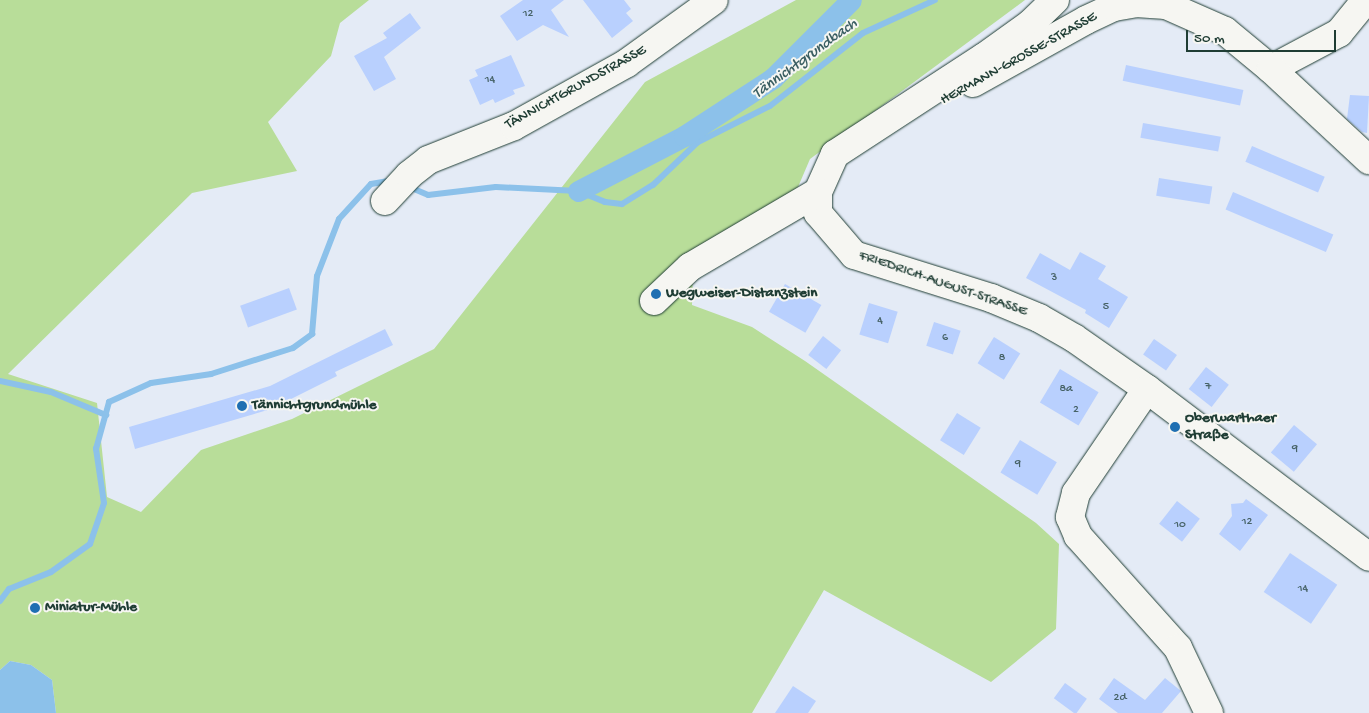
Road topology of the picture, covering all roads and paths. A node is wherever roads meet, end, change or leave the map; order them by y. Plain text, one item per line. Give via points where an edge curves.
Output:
1 (714, 0) edge
2 (1055, 0) edge
3 (1366, 0) edge
4 (1271, 69) junction
5 (860, 136) junction
6 (1369, 160) edge
7 (818, 192) junction
8 (384, 201) dead end
9 (654, 302) dead end
10 (1147, 389) junction
11 (1369, 558) edge
12 (1209, 713) edge

1 - 8 street, TÄNNICHTGRUNDSTRASSE via 627,63 514,126 428,160
2 - 5 street via 1030,24 984,57
3 - 4 street via 1339,33
4 - 5 street, HERMANN-GROSSE-STRASSE via 1225,31 1166,5 1136,3 1114,7 1086,20 967,86 899,129
4 - 6 street, HERMANN-GROSSE-STRASSE
5 - 7 street via 835,154
7 - 9 street via 690,267
7 - 10 street, FRIEDRICH-AUGUST-STRASSE via 818,213 854,255 991,298 1039,318 1074,338
10 - 11 street, FRIEDRICH-AUGUST-STRASSE
10 - 12 street via 1076,493 1070,517 1078,536 1178,648

